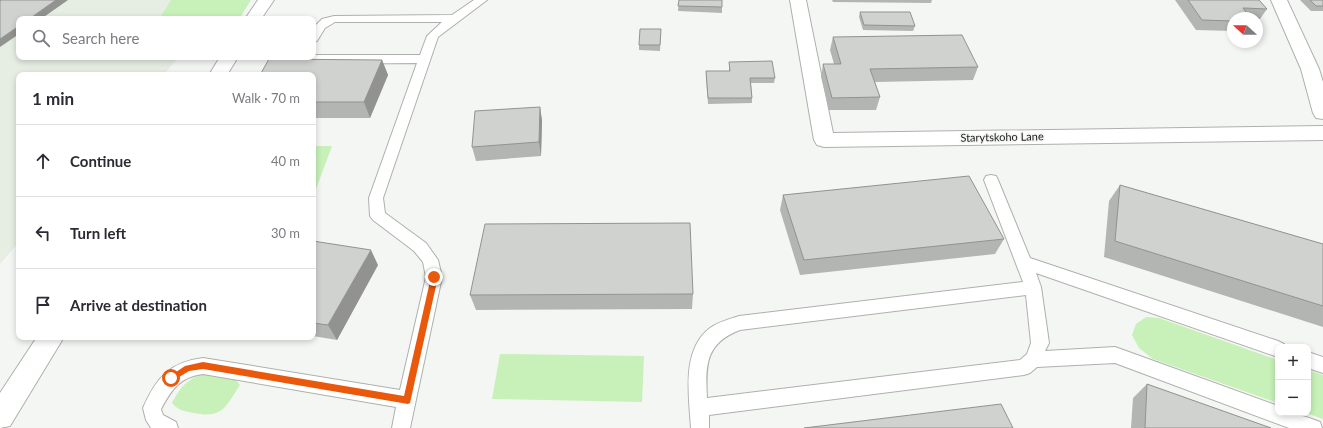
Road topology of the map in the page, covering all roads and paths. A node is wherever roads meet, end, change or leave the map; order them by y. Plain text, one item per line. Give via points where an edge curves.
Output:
1 (266, 0) edge
2 (481, 0) edge
3 (798, 0) edge
4 (1279, 0) edge
5 (255, 16) edge
6 (455, 18) junction
7 (316, 32) edge
8 (425, 59) junction
9 (227, 60) edge
10 (316, 60) edge
11 (1316, 68) edge
12 (220, 72) edge
13 (1323, 113) edge
14 (1323, 133) edge
15 (991, 180) dead end
16 (1022, 262) junction
17 (1033, 287) junction
18 (49, 340) edge
19 (1275, 348) edge
20 (1033, 359) junction
21 (1311, 361) edge
22 (1323, 365) edge
23 (408, 400) junction
24 (700, 407) junction
25 (0, 417) edge
26 (169, 428) edge
27 (401, 428) edge
28 (700, 428) edge
29 (1313, 428) edge

1 - 5 street
2 - 6 lane
3 - 14 street, Starytskoho Lane via 824,140
4 - 11 street
6 - 7 lane via 334,19 324,21
6 - 8 lane via 433,36
8 - 10 lane
8 - 23 lane via 376,198 378,216 420,247 430,260 434,277
9 - 12 street
11 - 13 street
15 - 16 lane
16 - 17 lane
16 - 19 lane
17 - 20 lane via 1040,343
17 - 24 lane via 739,323 716,333 703,350 699,365
18 - 25 street
20 - 24 lane via 1024,367
20 - 29 lane via 1115,355
21 - 22 lane
23 - 26 lane via 203,366 188,368 171,378 160,393 152,408 155,420
23 - 27 lane
24 - 28 lane

